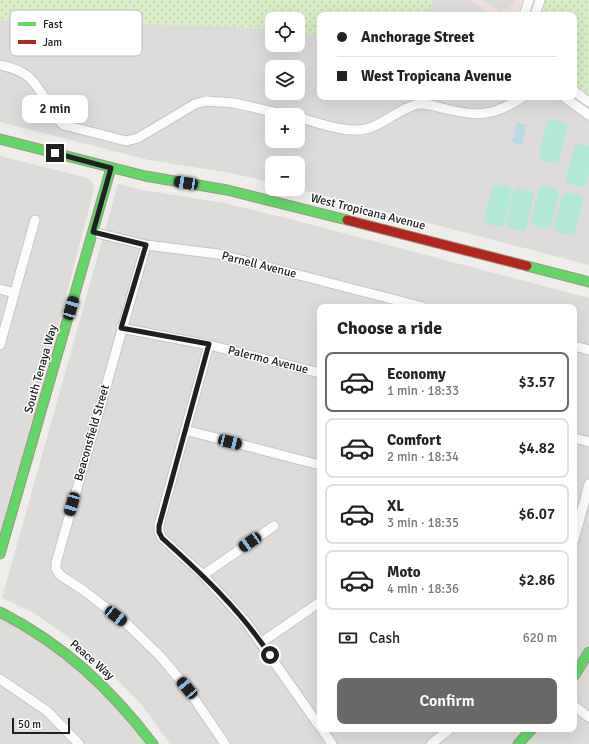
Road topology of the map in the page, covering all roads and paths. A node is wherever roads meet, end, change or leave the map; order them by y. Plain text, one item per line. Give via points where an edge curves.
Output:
1 (529, 0) edge
2 (540, 0) edge
3 (525, 12) edge
4 (536, 12) edge
5 (0, 65) edge
6 (577, 93) edge
7 (518, 100) edge
8 (568, 100) edge
9 (589, 102) edge
10 (265, 110) edge
11 (589, 115) edge
12 (305, 119) edge
13 (0, 139) edge
14 (111, 168) junction
15 (35, 220) dead end
16 (93, 232) junction
17 (146, 245) junction
18 (589, 282) edge
19 (0, 289) edge
20 (14, 293) junction
21 (411, 304) edge
22 (121, 328) junction
23 (209, 344) junction
24 (0, 345) edge
25 (577, 347) edge
26 (589, 350) edge
27 (317, 372) edge
28 (185, 430) junction
29 (577, 439) edge
30 (589, 442) edge
31 (317, 464) edge
32 (589, 484) edge
33 (274, 526) dead end
34 (577, 526) edge
35 (0, 554) edge
36 (203, 575) junction
37 (317, 604) edge
38 (0, 612) edge
39 (262, 642) junction
40 (589, 652) edge
41 (577, 671) edge
42 (0, 679) edge
43 (577, 708) edge
44 (316, 714) edge
45 (589, 717) edge
46 (324, 732) edge
47 (446, 732) edge
48 (529, 732) edge
49 (80, 744) edge
50 (153, 744) edge
51 (225, 744) edge
52 (332, 744) edge
53 (431, 744) edge
54 (518, 744) edge

1 - 3 street
2 - 4 street
5 - 10 street via 18,69 31,78 57,119 64,125 121,141 138,138 206,100
6 - 9 street
7 - 12 street via 481,115 419,104 372,127 360,130
8 - 11 street
13 - 14 street, West Tropicana Avenue
14 - 16 street, South Tenaya Way
14 - 18 street, West Tropicana Avenue via 283,203
15 - 20 street
16 - 17 street, Parnell Avenue
16 - 35 street, South Tenaya Way
17 - 21 street, Parnell Avenue via 218,254
17 - 22 street, Beaconsfield Street
19 - 20 street
20 - 24 street
22 - 23 street, Palermo Avenue
22 - 51 street, Beaconsfield Street via 56,569 60,575 127,624 160,656 187,688
23 - 27 street, Palermo Avenue
23 - 28 street
25 - 26 street
28 - 31 street
28 - 36 street via 159,532 162,538
29 - 30 street
32 - 34 street
33 - 36 street
36 - 39 street
37 - 39 street
38 - 50 street, Peace Way via 27,625 90,671 130,713
39 - 44 street
40 - 41 street
42 - 49 street via 47,711
43 - 45 street
46 - 52 street
47 - 53 street
48 - 54 street

